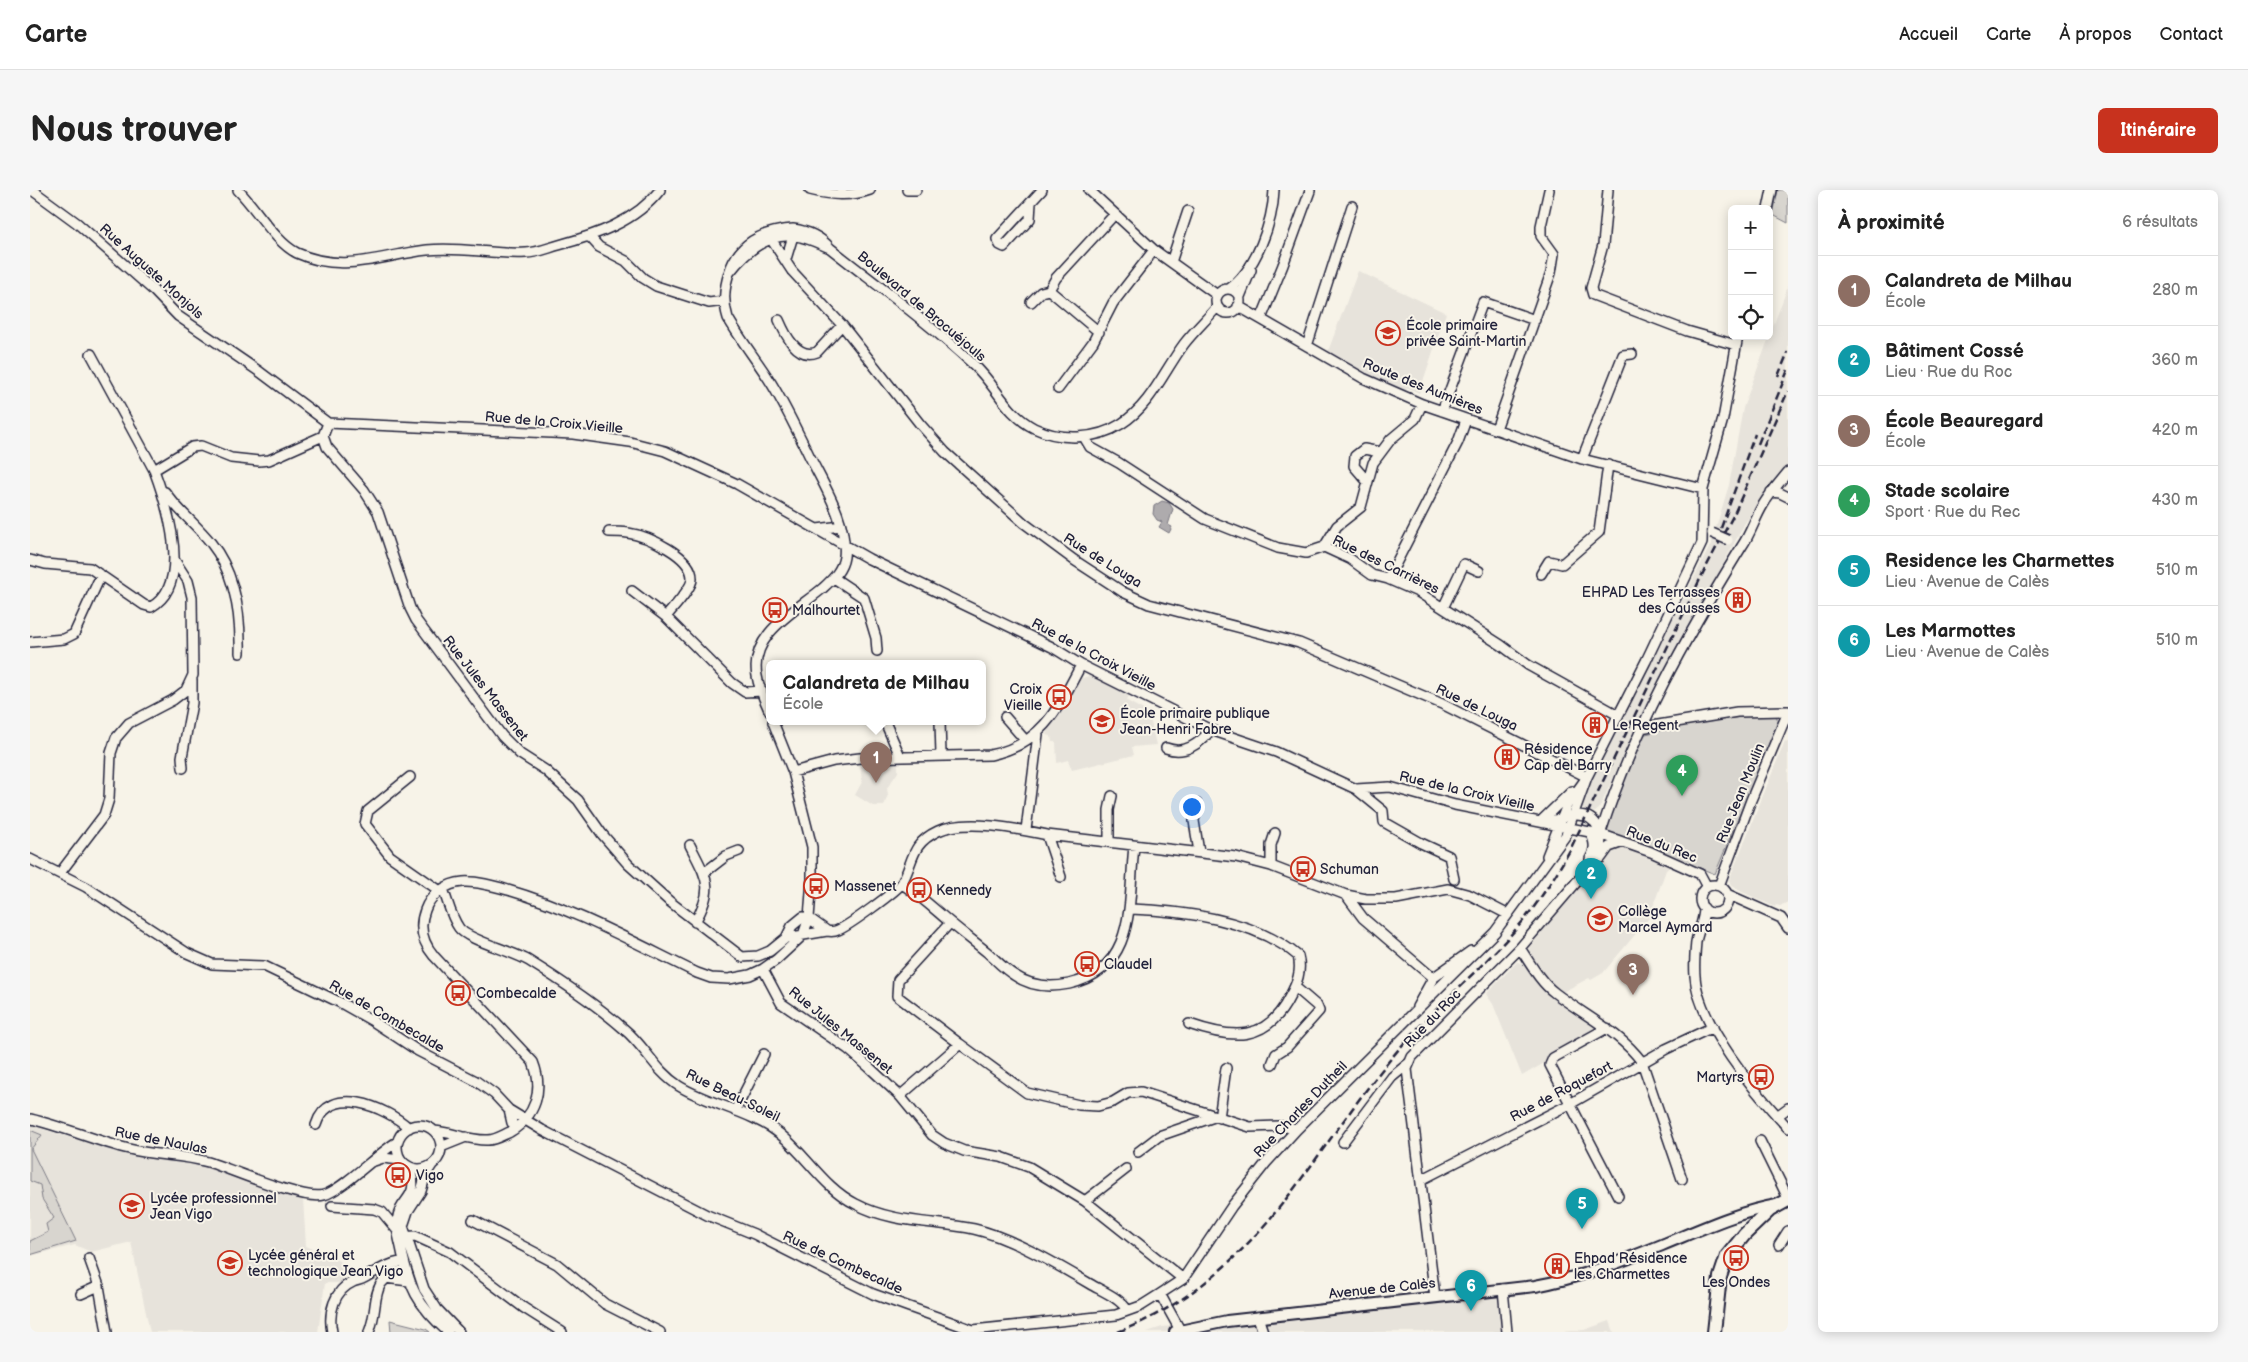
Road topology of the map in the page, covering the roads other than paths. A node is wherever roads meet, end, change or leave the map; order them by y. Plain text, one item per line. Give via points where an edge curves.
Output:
1 (32, 190) edge
2 (238, 190) edge
3 (660, 190) edge
4 (810, 190) edge
5 (870, 190) edge
6 (907, 190) edge
7 (916, 190) edge
8 (1042, 190) edge
9 (1089, 190) edge
10 (1274, 190) edge
11 (1549, 190) edge
12 (1608, 190) edge
13 (1772, 190) edge
14 (1310, 191) dead end
15 (1031, 202) junction
16 (1769, 205) edge
17 (1352, 206) dead end
18 (1188, 211) dead end
19 (1114, 214) junction
20 (589, 236) junction
21 (793, 236) junction
22 (770, 239) junction
23 (830, 248) junction
24 (1154, 250) junction
25 (786, 259) junction
26 (1171, 262) junction
27 (1253, 262) junction
28 (729, 273) junction
29 (1229, 289) junction
30 (1050, 290) junction
31 (1217, 294) junction
32 (724, 302) junction
33 (1031, 302) dead end
34 (1239, 303) junction
35 (1217, 307) junction
36 (1226, 312) junction
37 (1260, 319) junction
38 (779, 320) dead end
39 (1535, 320) junction
40 (842, 325) junction
41 (1197, 330) junction
42 (1099, 332) junction
43 (1737, 341) edge
44 (1307, 346) junction
45 (92, 354) dead end
46 (1632, 354) dead end
47 (1058, 389) dead end
48 (1422, 404) junction
49 (1442, 411) junction
50 (1466, 420) junction
51 (328, 423) junction
52 (1496, 429) junction
53 (323, 436) junction
54 (1084, 437) junction
55 (1380, 452) junction
56 (1582, 458) junction
57 (1608, 465) junction
58 (154, 470) junction
59 (1788, 472) edge
60 (1366, 481) junction
61 (159, 484) junction
62 (1703, 489) junction
63 (1771, 492) junction
64 (1788, 497) edge
65 (841, 526) junction
66 (817, 529) junction
67 (609, 532) dead end
68 (1708, 532) junction
69 (844, 545) junction
70 (1324, 547) junction
71 (1742, 547) junction
72 (844, 557) junction
73 (869, 559) junction
74 (30, 560) edge
75 (174, 560) junction
76 (1478, 570) dead end
77 (1540, 574) dead end
78 (101, 576) junction
79 (834, 578) junction
80 (1388, 579) junction
81 (632, 591) dead end
82 (1443, 608) junction
83 (666, 616) junction
84 (30, 642) edge
85 (877, 651) dead end
86 (240, 653) dead end
87 (1080, 665) junction
88 (193, 675) junction
89 (762, 692) junction
90 (766, 702) edge
91 (1788, 712) edge
92 (1618, 715) junction
93 (1005, 717) dead end
94 (774, 725) edge
95 (886, 725) edge
96 (940, 725) edge
97 (1640, 728) junction
98 (1211, 730) junction
99 (1038, 734) junction
100 (1025, 740) junction
101 (1166, 748) dead end
102 (941, 755) junction
103 (900, 756) junction
104 (183, 768) dead end
105 (792, 772) junction
106 (410, 776) dead end
107 (1587, 776) junction
108 (1617, 780) junction
109 (1356, 789) junction
110 (1112, 796) dead end
111 (1197, 804) dead end
112 (1574, 815) junction
113 (1587, 817) junction
114 (1540, 821) junction
115 (1560, 822) junction
116 (1570, 827) junction
117 (1026, 830) junction
118 (1275, 833) dead end
119 (1595, 833) junction
120 (1047, 835) junction
121 (1109, 841) junction
122 (1623, 842) junction
123 (690, 845) dead end
124 (1134, 846) junction
125 (740, 852) dead end
126 (1199, 852) junction
127 (30, 859) edge
128 (1271, 866) junction
129 (60, 873) junction
130 (704, 873) junction
131 (1539, 874) junction
132 (1060, 877) dead end
133 (1581, 877) junction
134 (1454, 879) dead end
135 (902, 884) junction
136 (1719, 886) junction
137 (1707, 887) junction
138 (442, 890) junction
139 (1346, 895) junction
140 (1730, 899) junction
141 (1704, 908) junction
142 (1131, 909) junction
143 (1714, 912) junction
144 (1508, 914) junction
145 (806, 918) junction
146 (1704, 920) junction
147 (695, 922) junction
148 (950, 923) junction
149 (1788, 928) edge
150 (827, 931) junction
151 (799, 935) junction
152 (786, 938) junction
153 (1489, 938) junction
154 (1520, 948) junction
155 (762, 969) junction
156 (1433, 978) junction
157 (1295, 987) junction
158 (1412, 1016) junction
159 (1189, 1024) dead end
160 (1713, 1027) junction
161 (1607, 1028) junction
162 (960, 1044) junction
163 (764, 1054) dead end
164 (1642, 1062) junction
165 (1409, 1063) junction
166 (1272, 1064) dead end
167 (1226, 1068) dead end
168 (900, 1096) junction
169 (1570, 1104) junction
170 (1788, 1108) edge
171 (735, 1111) junction
172 (1217, 1117) junction
173 (30, 1118) edge
174 (519, 1120) junction
175 (1781, 1120) edge
176 (316, 1125) dead end
177 (408, 1128) junction
178 (1297, 1129) junction
179 (434, 1131) junction
180 (1788, 1133) edge
181 (466, 1137) junction
182 (1760, 1141) dead end
183 (397, 1142) junction
184 (1343, 1142) dead end
185 (441, 1148) junction
186 (1138, 1152) dead end
187 (400, 1160) junction
188 (432, 1165) junction
189 (364, 1166) junction
190 (410, 1168) junction
191 (1126, 1169) dead end
192 (1682, 1179) dead end
193 (1421, 1180) junction
194 (1618, 1196) dead end
195 (1085, 1201) junction
196 (1784, 1201) edge
197 (332, 1206) dead end
198 (473, 1220) dead end
199 (1788, 1231) edge
200 (400, 1235) junction
201 (1779, 1245) dead end
202 (89, 1258) dead end
203 (405, 1265) junction
204 (385, 1278) junction
205 (1183, 1279) junction
206 (410, 1281) junction
207 (99, 1286) junction
208 (1502, 1289) junction
209 (81, 1294) dead end
210 (1160, 1294) junction
211 (1435, 1297) junction
212 (1127, 1310) junction
213 (1258, 1317) junction
214 (1177, 1331) edge
215 (107, 1332) edge
216 (332, 1332) edge
217 (369, 1332) edge
218 (448, 1332) edge
219 (459, 1332) edge
220 (562, 1332) edge
221 (660, 1332) edge
222 (1263, 1332) edge
223 (1507, 1332) edge
224 (1714, 1332) edge

1 - 51 street, Rue Auguste Monjols via 77,223 154,290 178,316
2 - 20 street via 284,244 298,253 349,264 428,250 528,253
3 - 20 street via 616,226
4 - 5 street via 841,195
6 - 7 street
8 - 15 street
9 - 19 street
10 - 27 street via 1270,218
11 - 39 street via 1541,236 1554,254
12 - 43 street via 1603,245 1591,288 1593,295 1687,331
13 - 16 street
14 - 37 street
15 - 15 street via 997,240 1000,245 1004,247 1030,219
17 - 44 street
18 - 26 street
19 - 24 street
19 - 30 street via 1056,278
20 - 32 street via 599,247 626,262 656,286 709,303
21 - 22 street, Boulevard de Brocuéjouls
21 - 23 street, Boulevard de Brocuéjouls
21 - 25 street
22 - 25 street, Rue de Louga
22 - 28 street, Boulevard de Brocuéjouls via 748,251
23 - 28 street, Boulevard de Brocuéjouls via 810,232 779,230 748,243 732,261
23 - 54 street, Boulevard de Brocuéjouls via 975,366 1016,416 1057,436
24 - 26 street
24 - 42 street via 1113,303
25 - 40 street, Rue de Louga via 792,271
26 - 31 street
27 - 29 street via 1239,282
27 - 34 street
28 - 32 street, Boulevard de Brocuéjouls
29 - 31 street
29 - 34 street via 1236,292
30 - 33 street via 1041,292
30 - 42 street
31 - 35 street
32 - 65 street, Boulevard de Brocuéjouls via 728,318 778,395
34 - 36 street via 1233,312
34 - 37 street, Route des Aumières
35 - 36 street
35 - 41 street, Boulevard de Brocuéjouls
36 - 41 street, Boulevard de Brocuéjouls
37 - 44 street, Route des Aumières
38 - 40 street via 785,334 799,351 806,353 817,352
39 - 49 street via 1483,302
39 - 52 street
40 - 107 street, Rue de Louga via 920,424 982,487 1045,539 1124,592 1166,609 1299,643 1442,704
41 - 54 street, Boulevard de Brocuéjouls via 1132,416 1120,425
42 - 47 street
43 - 62 street via 1723,419
44 - 48 street, Route des Aumières via 1362,378
45 - 58 street
46 - 56 street via 1623,355
48 - 49 street, Route des Aumières
48 - 55 street via 1415,419
49 - 50 street, Route des Aumières
50 - 52 street, Route des Aumières
50 - 80 street via 1458,442
51 - 53 street
51 - 66 street, Rue de la Croix Vieille via 573,434 630,442 686,459
52 - 56 street, Route des Aumières
53 - 58 street via 269,460 258,461 231,458 201,446 192,447
53 - 147 street, Rue Jules Massenet via 327,447 364,490 378,512 416,620 502,736 578,800 628,864
54 - 70 street, Rue des Carrières via 1090,447 1205,519 1278,548 1306,553
55 - 60 street
55 - 60 street via 1364,449 1355,456 1354,466
56 - 57 street, Route des Aumières
57 - 62 street, Route des Aumières
57 - 77 street via 1599,532 1562,564 1549,561
58 - 61 street
59 - 63 street
60 - 70 street via 1361,507 1337,526
61 - 75 street via 168,512
61 - 86 street via 174,505 211,543 230,577 240,632
62 - 68 street
63 - 64 street
63 - 71 street
65 - 66 street
65 - 69 street, Boulevard de Brocuéjouls
66 - 69 street, Rue de la Croix Vieille
67 - 83 street via 649,539 683,558 690,567 690,586
68 - 71 street, bridge
68 - 92 street
69 - 72 street, Boulevard de Brocuéjouls
69 - 73 street, Rue de la Croix Vieille
70 - 80 street, Rue des Carrières via 1372,575
71 - 97 street via 1697,620
72 - 73 street, Rue de la Croix Vieille
72 - 79 street
73 - 87 street, Rue de la Croix Vieille via 1052,647
74 - 78 street via 90,568
75 - 78 street via 174,574 169,586 160,602 151,607 144,606
75 - 88 street via 188,581 192,598
76 - 82 street via 1464,564
78 - 84 street via 74,634 64,639
79 - 85 street via 864,598
79 - 89 street via 779,623 764,642 756,663
80 - 82 street, Rue des Carrières
81 - 83 street
82 - 92 street, Rue des Carrières via 1528,665
83 - 89 street via 732,683 745,692
87 - 98 street, Rue de la Croix Vieille
87 - 99 street via 1057,708
88 - 104 street
88 - 129 street via 186,690 129,723 116,738 109,799 103,816
89 - 90 street
91 - 97 street via 1737,712
91 - 136 street, Rue Jean Moulin
92 - 107 street
93 - 100 street
94 - 105 street
95 - 103 street
96 - 102 street
97 - 108 street
98 - 101 street via 1199,745 1175,752
98 - 109 street, Rue de la Croix Vieille via 1276,752
99 - 100 street
99 - 117 street
100 - 102 street via 1012,749 990,756
102 - 103 street
103 - 105 street via 834,761
105 - 145 street via 812,847 811,898
106 - 138 street via 368,811 365,824 390,856
107 - 112 street, Rue Charles Dutheil
107 - 114 street
107 - 115 street, Rue Charles Dutheil via 1567,805
108 - 113 street via 1601,813
108 - 119 street, Rue du Roc
109 - 114 street, Rue de la Croix Vieille via 1390,787 1456,805
109 - 134 street via 1383,811 1384,822 1449,856
110 - 121 street
111 - 126 street via 1194,821
112 - 113 street, Rue de la Croix Vieille
112 - 115 street, Rue de la Croix Vieille
112 - 116 street, Rue Charles Dutheil
113 - 119 street via 1596,823
114 - 115 street, Rue de la Croix Vieille
115 - 116 street, Rue de la Croix Vieille
115 - 131 street, Rue Charles Dutheil
116 - 119 street, Rue de la Croix Vieille
116 - 131 street, Rue Charles Dutheil
117 - 120 street
117 - 135 street via 962,826 939,831 923,841 910,858
118 - 128 street via 1271,845
119 - 122 street, Rue du Rec
119 - 133 street, Rue du Roc via 1602,844 1598,857
120 - 121 street
120 - 132 street
121 - 124 street
122 - 133 street via 1609,847
122 - 137 street, Rue du Rec via 1700,874
123 - 130 street
124 - 126 street
124 - 142 street
125 - 130 street via 726,856
126 - 128 street
127 - 129 street, Rue de Combecalde
128 - 139 street
129 - 174 street, Rue de Combecalde via 86,886 187,953 212,964 264,966 341,1003 418,1051 476,1081
130 - 147 street via 707,895
131 - 144 street, Rue Charles Dutheil
133 - 154 street, Rue du Roc
135 - 148 street via 923,897
135 - 150 street, Rue Jules Massenet via 840,930
136 - 137 street
136 - 140 street
137 - 141 street via 1700,898
138 - 155 street via 464,882 524,894 712,978 741,977
138 - 171 street, Rue Beau-Soleil via 458,928 464,934 528,960 625,1029 660,1072 680,1086
138 - 174 street via 430,900 422,919 422,936 427,948 521,1050 531,1070 534,1087 530,1104
139 - 144 street via 1396,899 1448,889 1474,897
139 - 156 street via 1363,918
140 - 143 street via 1722,910
140 - 149 street via 1781,918
141 - 143 street
141 - 146 street
142 - 148 street via 1120,945 1110,961 1086,978 1056,986 1028,982 1014,975
142 - 157 street via 1188,913 1231,923 1287,947 1298,956 1300,964
143 - 146 street
144 - 153 street, Rue Charles Dutheil
145 - 150 street
145 - 151 street
145 - 152 street, Rue Jules Massenet via 792,926
146 - 160 street via 1697,940 1695,979
147 - 152 street, Rue Jules Massenet via 742,957 764,953
148 - 162 street via 898,980 897,996
150 - 151 street, Rue Jules Massenet
151 - 152 street, Rue Jules Massenet
151 - 155 street via 791,948
153 - 156 street, Rue Charles Dutheil
153 - 158 street, Rue Charles Dutheil
154 - 161 street via 1554,992
154 - 165 street, Rue du Roc
155 - 168 street, Rue Jules Massenet via 781,1003 848,1049
156 - 158 street, Rue Charles Dutheil
157 - 159 street via 1284,1010 1269,1025 1246,1034 1211,1032
157 - 166 street via 1319,1011 1287,1047 1276,1054
158 - 178 street, Rue Charles Dutheil
160 - 164 street, Rue de Roquefort
160 - 175 street via 1765,1093
161 - 164 street via 1631,1047
161 - 169 street via 1553,1058 1550,1064
162 - 168 street
162 - 172 street via 1027,1093 1098,1106 1128,1093 1141,1092
163 - 171 street
164 - 169 street, Rue de Roquefort
164 - 192 street
165 - 184 street via 1392,1077
165 - 193 street, Rue du Roc via 1407,1076
167 - 172 street
168 - 195 street, Rue Jules Massenet via 932,1135 944,1143 1029,1167
169 - 193 street, Rue de Roquefort
169 - 194 street
170 - 175 street
171 - 212 street, Rue Beau-Soleil via 780,1134 822,1179 854,1203 870,1211 976,1229 1066,1270 1119,1301
172 - 178 street via 1250,1127
172 - 186 street via 1159,1136
173 - 189 street, Rue de Naulas via 131,1150 208,1162 310,1196 327,1194
174 - 181 street via 500,1132 478,1139
174 - 212 street, Rue de Combecalde via 873,1294 973,1330 1116,1315
175 - 180 street
176 - 177 street via 324,1110 345,1101 384,1112
177 - 179 street via 422,1126
177 - 183 street
178 - 205 street, Rue Charles Dutheil via 1232,1206
179 - 181 street
179 - 185 street
181 - 185 street
182 - 196 street
183 - 187 street
183 - 189 street, Rue de Naulas
185 - 188 street
187 - 189 street, Rue de Naulas via 384,1158
187 - 190 street
188 - 190 street via 418,1170
188 - 200 street
190 - 200 street via 414,1190 398,1215
191 - 195 street
193 - 211 street, Rue du Roc
195 - 205 street, Rue Jules Massenet
196 - 208 street, Avenue de Calès via 1702,1228 1576,1277
196 - 224 main road via 1745,1234 1727,1256 1720,1277
197 - 200 street via 374,1208 382,1212
198 - 221 street via 557,1264 605,1304
199 - 201 street
200 - 203 street
200 - 219 street via 424,1289 437,1309
200 - 220 street via 415,1236 450,1252 524,1308
202 - 207 street
203 - 204 street
203 - 206 street
203 - 216 street via 389,1264 352,1282 333,1303 330,1316
204 - 206 street
204 - 217 street via 377,1292
205 - 210 street, Rue de Combecalde
206 - 218 street via 423,1307
207 - 209 street
207 - 215 street
208 - 211 street, Avenue de Calès
208 - 223 street
210 - 212 street, Rue de Combecalde via 1141,1306
210 - 214 street
211 - 213 street, Avenue de Calès
213 - 214 street, Avenue de Calès
213 - 222 street

